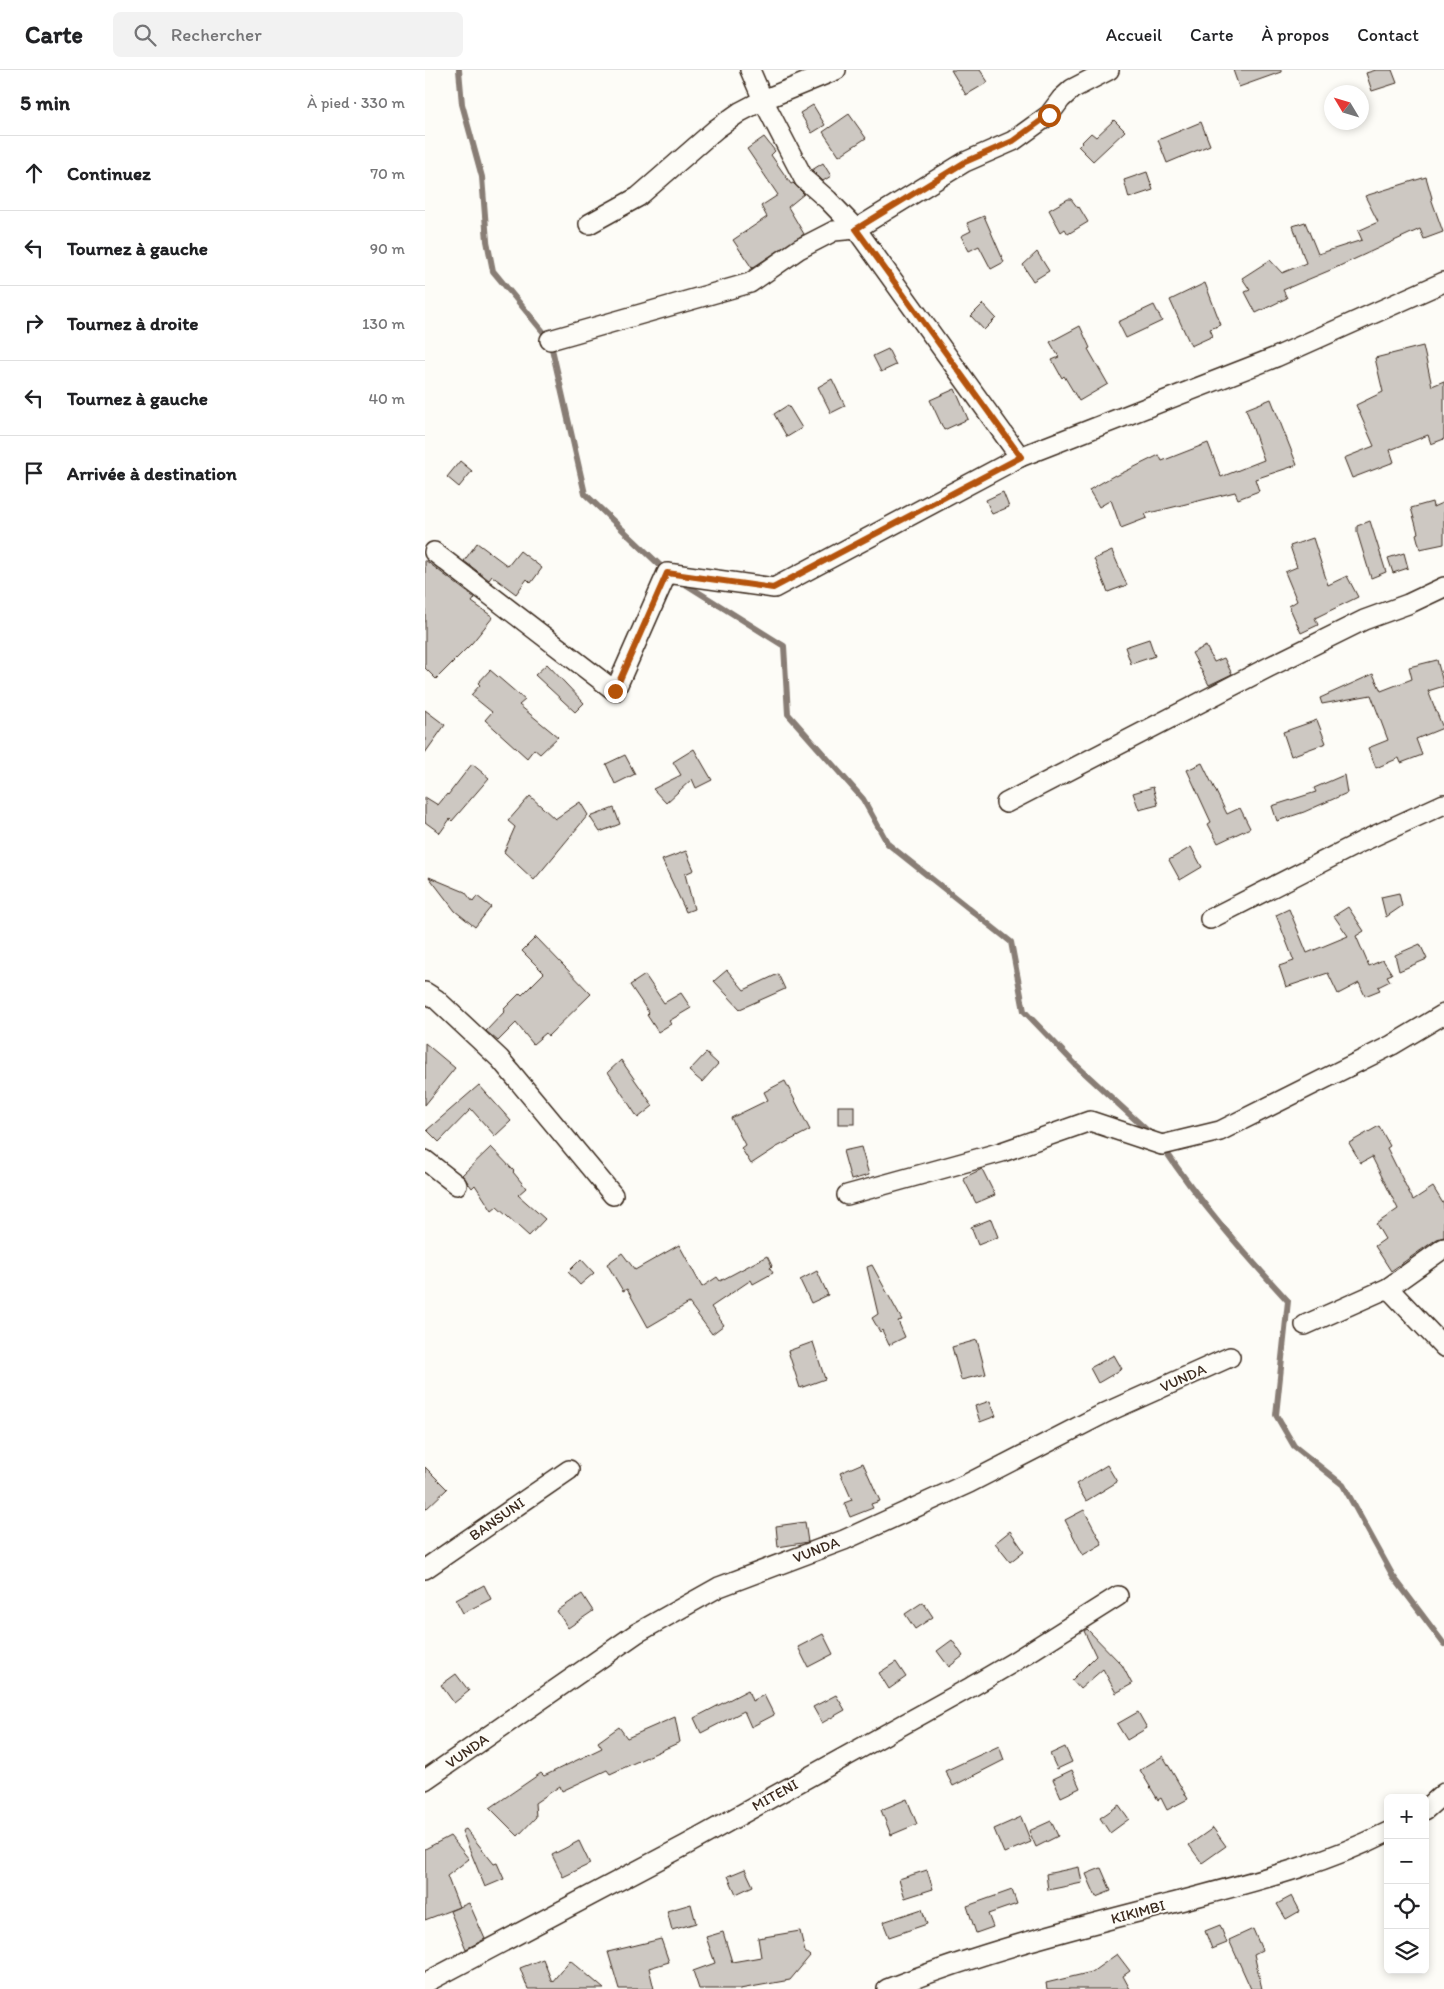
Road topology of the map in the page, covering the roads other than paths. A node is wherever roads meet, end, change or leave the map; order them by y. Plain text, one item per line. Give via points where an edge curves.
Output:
1 (750, 70) edge
2 (836, 70) edge
3 (1109, 70) edge
4 (763, 100) junction
5 (589, 224) dead end
6 (856, 229) junction
7 (1444, 282) edge
8 (550, 340) dead end
9 (1021, 457) junction
10 (434, 552) dead end
11 (1444, 587) edge
12 (1006, 803) dead end
13 (1444, 804) edge
14 (1210, 918) dead end
15 (425, 992) edge
16 (1444, 1014) edge
17 (425, 1160) edge
18 (457, 1185) dead end
19 (613, 1195) dead end
20 (847, 1195) dead end
21 (1444, 1248) edge
22 (1388, 1288) junction
23 (1305, 1325) dead end
24 (1444, 1347) edge
25 (1230, 1357) dead end
26 (569, 1470) dead end
27 (425, 1569) edge
28 (1118, 1596) dead end
29 (425, 1780) edge
30 (1444, 1793) edge
31 (1429, 1806) edge
32 (1384, 1834) edge
33 (425, 1983) edge
34 (887, 1989) edge

1 - 4 street
2 - 4 street
3 - 6 street via 1072,89 1049,115 1013,141 965,162
4 - 5 street via 716,129 638,197
4 - 6 street via 804,179
6 - 8 street via 834,230 799,249 750,283
6 - 9 street
7 - 9 street via 1276,357
9 - 10 street via 773,588 667,573 615,691
11 - 12 street via 1364,620
13 - 14 street
15 - 19 street via 500,1059
16 - 20 street via 1393,1045 1220,1131 1162,1145 1090,1121 1002,1152
17 - 18 street
21 - 22 street
22 - 23 street
22 - 24 street
25 - 29 street, VUNDA via 1105,1413 969,1483 844,1540 719,1587 637,1633
26 - 27 street, BANSUNI
28 - 33 street, MITENI via 1012,1664 686,1845
30 - 31 street
32 - 34 street, KIKIMBI via 1358,1847 1265,1879 1086,1926

